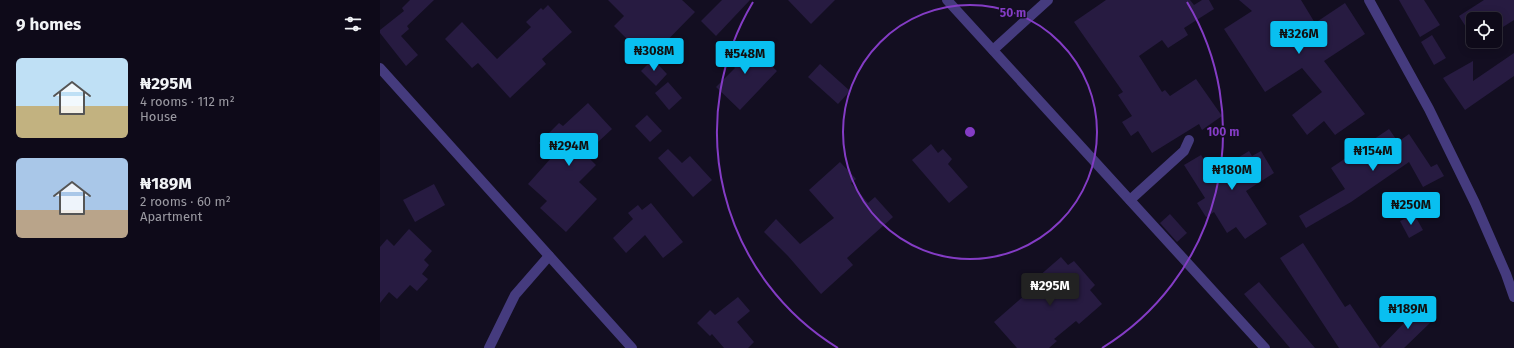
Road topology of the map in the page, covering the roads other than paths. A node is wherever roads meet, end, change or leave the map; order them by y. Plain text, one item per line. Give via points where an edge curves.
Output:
1 (947, 0) edge
2 (1048, 0) edge
3 (1368, 0) edge
4 (993, 50) junction
5 (380, 68) edge
6 (1189, 140) dead end
7 (1130, 200) junction
8 (549, 256) junction
9 (1514, 297) edge
10 (489, 348) edge
11 (632, 348) edge
12 (1265, 348) edge

1 - 4 street
2 - 4 street
3 - 9 street via 1430,109 1481,217
4 - 7 street
5 - 8 street
6 - 7 street via 1184,151
7 - 12 street
8 - 10 street via 515,295
8 - 11 street

